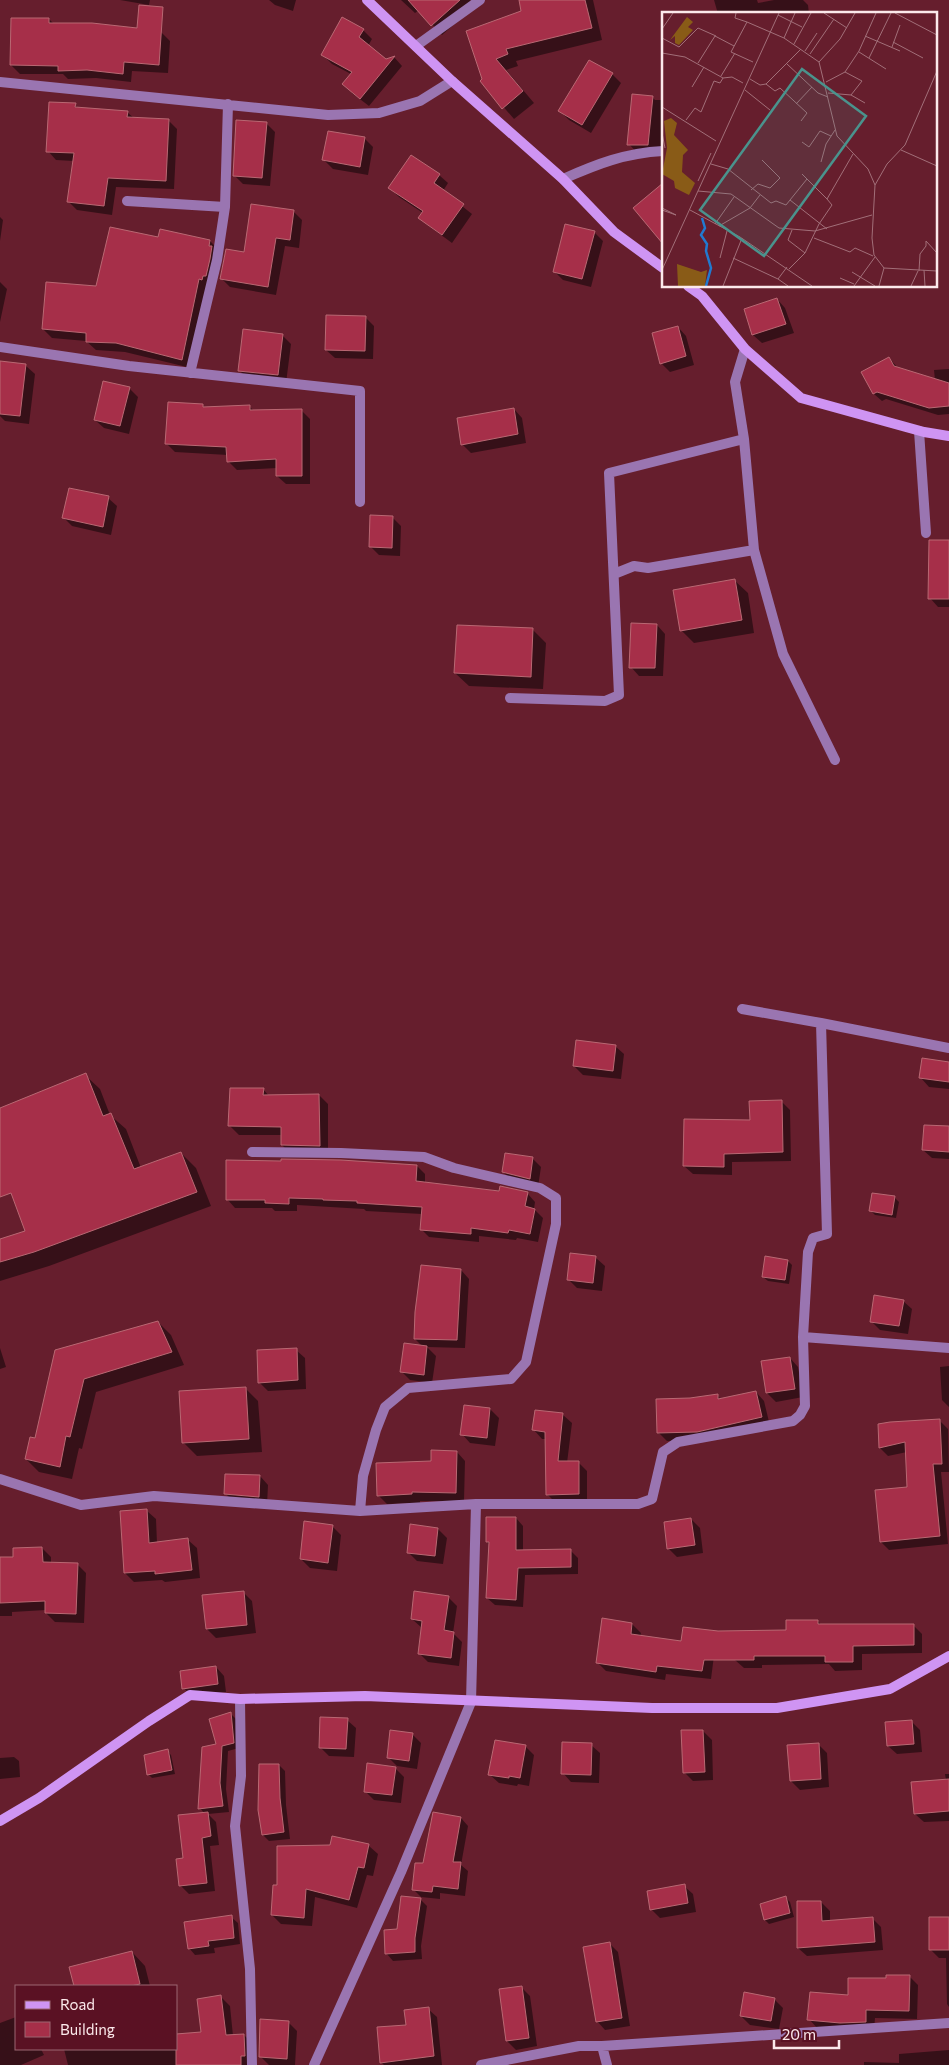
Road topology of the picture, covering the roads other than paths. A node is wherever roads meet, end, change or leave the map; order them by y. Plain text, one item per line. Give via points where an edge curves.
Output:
1 (367, 0) edge
2 (480, 0) edge
3 (416, 46) junction
4 (452, 81) junction
5 (0, 82) edge
6 (228, 104) junction
7 (662, 151) edge
8 (563, 179) junction
9 (127, 201) dead end
10 (225, 207) junction
11 (662, 267) edge
12 (691, 288) edge
13 (0, 347) edge
14 (745, 349) junction
15 (190, 373) junction
16 (919, 431) junction
17 (949, 436) edge
18 (744, 439) junction
19 (360, 502) dead end
20 (926, 533) dead end
21 (754, 550) junction
22 (614, 574) junction
23 (510, 698) dead end
24 (835, 760) dead end
25 (742, 1009) dead end
26 (821, 1022) junction
27 (949, 1048) edge
28 (252, 1152) dead end
29 (803, 1337) junction
30 (949, 1348) edge
31 (0, 1479) edge
32 (476, 1504) junction
33 (360, 1511) junction
34 (949, 1656) edge
35 (240, 1699) junction
36 (471, 1702) junction
37 (0, 1821) edge
38 (949, 2023) edge
39 (602, 2046) junction
40 (252, 2065) edge
41 (314, 2065) edge
42 (481, 2065) edge
43 (606, 2065) edge

1 - 3 street
2 - 3 street
3 - 4 street
4 - 6 street via 420,101 379,113 328,115
4 - 8 street
5 - 6 street
6 - 10 street
7 - 8 street via 609,160
8 - 11 street via 614,232
9 - 10 street
10 - 15 street via 217,260
12 - 14 street via 702,296
13 - 15 street
14 - 16 street via 801,398
14 - 18 street via 735,382
15 - 19 street via 360,392
16 - 17 street
16 - 20 street
18 - 21 street
18 - 22 street via 609,473
21 - 22 street via 648,568 634,566
21 - 24 street via 783,654
22 - 23 street via 619,695 605,701
25 - 26 street
26 - 27 street
26 - 29 street via 827,1234 814,1238 808,1252
28 - 33 street via 424,1157 454,1168 540,1188 556,1198 556,1224 526,1362 511,1379 408,1388 385,1407 363,1476
29 - 30 street
29 - 32 street via 805,1406 800,1415 793,1421 678,1442 663,1452 652,1499 624,1505
31 - 33 street via 81,1505 154,1496
32 - 33 street
32 - 36 street
34 - 36 street via 890,1689 777,1708
35 - 36 street via 365,1696
35 - 37 street via 190,1695
35 - 40 street via 242,1776 235,1826 250,1969
36 - 41 street via 401,1872
38 - 39 street
39 - 42 street via 579,2046
39 - 43 street

